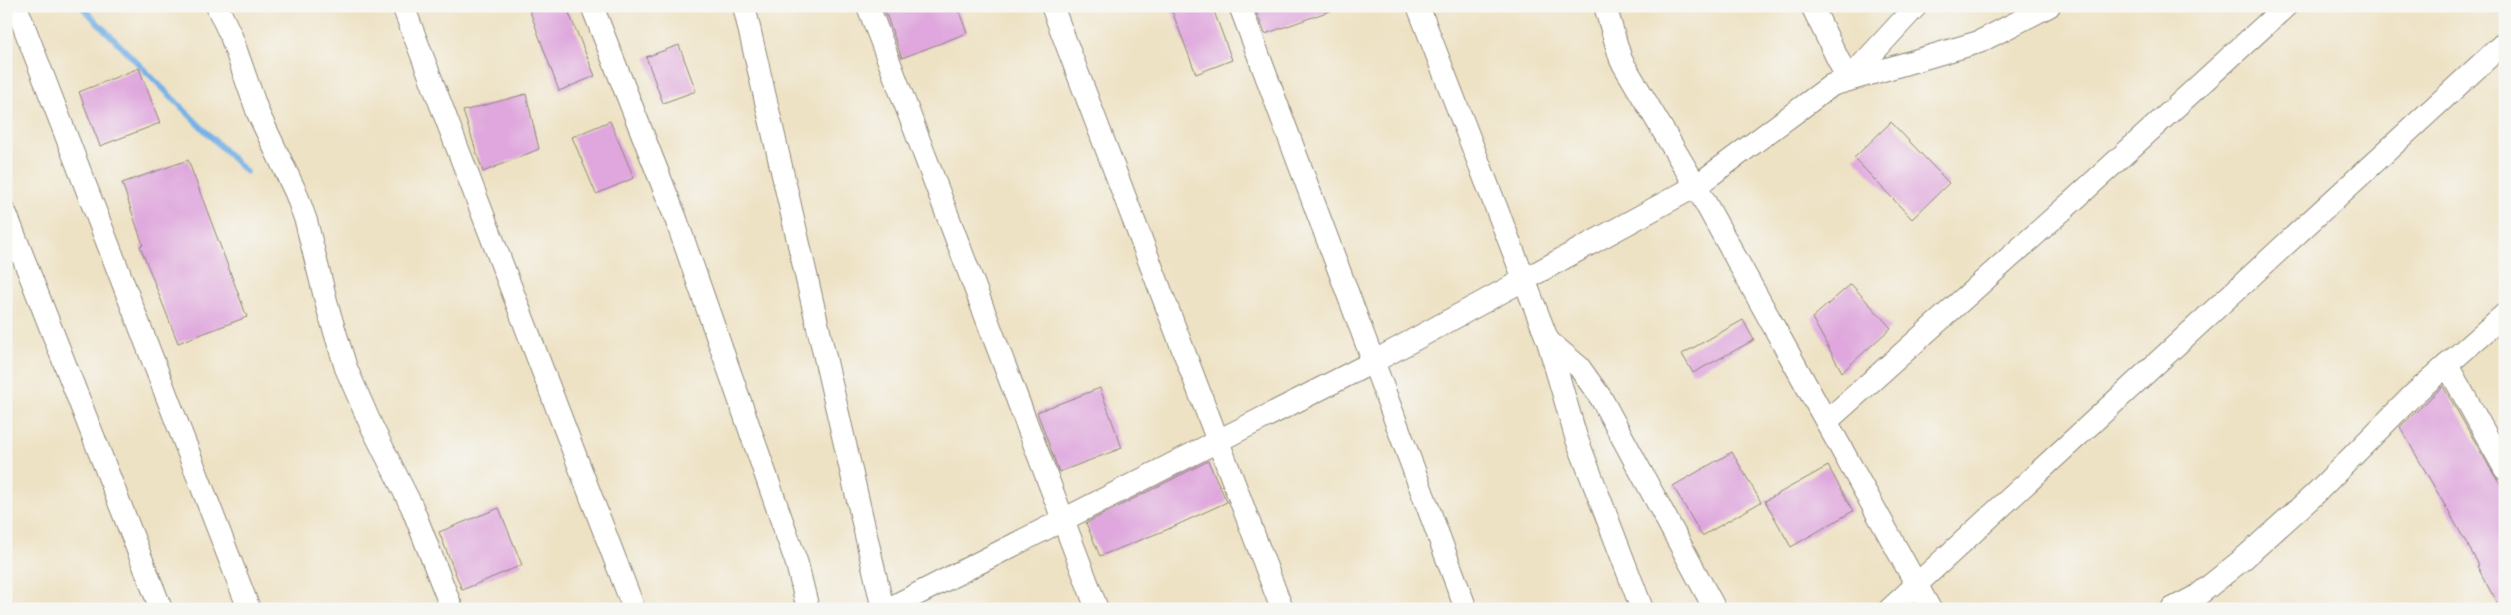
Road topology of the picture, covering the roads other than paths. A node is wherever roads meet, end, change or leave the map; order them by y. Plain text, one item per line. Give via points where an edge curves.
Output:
1 (16, 6) edge
2 (217, 6) edge
3 (403, 6) edge
4 (592, 6) edge
5 (744, 6) edge
6 (868, 6) edge
7 (1052, 6) edge
8 (1240, 6) edge
9 (1418, 6) edge
10 (1605, 6) edge
11 (1812, 6) edge
12 (1916, 6) edge
13 (2049, 6) edge
14 (2286, 6) edge
15 (2505, 42) edge
16 (1848, 80) junction
17 (1696, 186) junction
18 (6, 214) edge
19 (1522, 280) junction
20 (2505, 314) edge
21 (1548, 341) junction
22 (1373, 362) junction
23 (2447, 365) junction
24 (1826, 421) junction
25 (1219, 440) junction
26 (2505, 468) edge
27 (1063, 520) junction
28 (1917, 583) junction
29 (911, 603) edge
30 (161, 609) edge
31 (249, 609) edge
32 (452, 609) edge
33 (634, 609) edge
34 (808, 609) edge
35 (883, 609) edge
36 (888, 609) edge
37 (1097, 609) edge
38 (1282, 609) edge
39 (1466, 609) edge
40 (1642, 609) edge
41 (1715, 609) edge
42 (1890, 609) edge
43 (1930, 609) edge
44 (2172, 609) edge

1 - 31 street
2 - 32 street via 258,113 306,221 346,368 412,507
3 - 33 street
4 - 34 street via 676,219 797,564
5 - 35 street
6 - 27 street
7 - 25 street
8 - 22 street
9 - 19 street
10 - 17 street via 1620,60
11 - 16 street
12 - 16 street
13 - 16 street via 1979,42
14 - 24 street
15 - 28 street
16 - 17 street via 1832,85
17 - 19 street
17 - 24 street
18 - 30 street
19 - 21 street
19 - 22 street
20 - 23 street
21 - 40 street via 1576,437
21 - 41 street via 1579,367 1601,398
22 - 25 street
22 - 39 street
23 - 26 street
23 - 44 street via 2314,495 2243,559 2197,596
24 - 28 street
25 - 27 street
25 - 38 street
27 - 29 street
27 - 37 street
28 - 42 street
28 - 43 street
29 - 36 street

